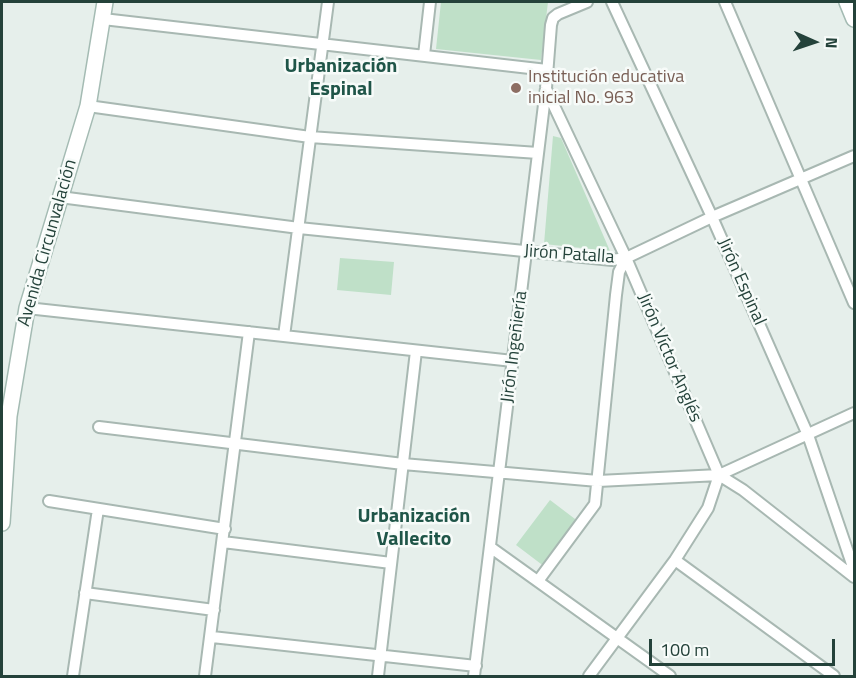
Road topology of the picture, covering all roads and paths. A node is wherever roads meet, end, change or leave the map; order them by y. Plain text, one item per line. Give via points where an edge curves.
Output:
1 (105, 2) edge
2 (328, 2) edge
3 (430, 2) edge
4 (587, 2) edge
5 (612, 2) edge
6 (725, 2) edge
7 (847, 2) edge
8 (103, 19) junction
9 (855, 20) edge
10 (323, 44) junction
11 (424, 55) junction
12 (547, 70) junction
13 (546, 88) junction
14 (88, 106) junction
15 (310, 137) junction
16 (538, 153) junction
17 (855, 156) edge
18 (801, 178) junction
19 (60, 196) junction
20 (712, 217) junction
21 (299, 228) junction
22 (526, 252) junction
23 (626, 258) junction
24 (855, 303) edge
25 (27, 308) junction
26 (249, 332) junction
27 (284, 336) junction
28 (417, 351) junction
29 (513, 361) junction
30 (855, 413) edge
31 (99, 427) dead end
32 (808, 435) junction
33 (237, 443) junction
34 (403, 464) junction
35 (500, 472) junction
36 (719, 475) junction
37 (598, 481) junction
38 (49, 501) dead end
39 (98, 509) junction
40 (2, 523) edge
41 (225, 529) junction
42 (224, 542) junction
43 (490, 547) junction
44 (675, 560) junction
45 (391, 563) junction
46 (855, 570) edge
47 (855, 577) edge
48 (538, 581) junction
49 (85, 593) junction
50 (214, 610) junction
51 (212, 637) junction
52 (618, 638) junction
53 (380, 655) junction
54 (475, 671) edge
55 (73, 676) edge
56 (205, 676) edge
57 (378, 676) edge
58 (589, 676) edge
59 (670, 676) edge
60 (834, 676) edge

1 - 8 main road, Avenida Circunvalación
2 - 10 street
3 - 11 street
4 - 12 street, Jirón Ingeñiería via 553,18
5 - 20 street, Jirón Espinal
6 - 18 street
7 - 9 main road
8 - 10 street
8 - 14 main road, Avenida Circunvalación
10 - 11 street
10 - 15 street
11 - 12 street
12 - 13 street, Jirón Ingeñiería
13 - 16 street, Jirón Ingeñiería
13 - 23 street, Jirón Víctor Anglés
14 - 15 street
14 - 19 main road, Avenida Circunvalación
15 - 16 street
15 - 21 street
16 - 22 street, Jirón Ingeñiería
17 - 18 street, Jirón Patalla
18 - 20 street, Jirón Patalla
18 - 24 street
19 - 21 street, Jirón Patalla
19 - 25 main road, Avenida Circunvalación
20 - 23 street, Jirón Patalla
20 - 32 street, Jirón Espinal
21 - 22 street, Jirón Patalla
21 - 27 street
22 - 23 street, Jirón Patalla
22 - 29 street, Jirón Ingeñiería
23 - 36 street, Jirón Víctor Anglés
23 - 37 street via 616,295
25 - 26 street
25 - 40 main road, Avenida Circunvalación via 9,416
26 - 27 street
26 - 33 street
27 - 28 street
28 - 29 street
28 - 34 street
29 - 35 street, Jirón Ingeñiería
30 - 32 street
31 - 33 street
32 - 36 street
32 - 46 street, Jirón Espinal
33 - 34 street
33 - 41 street
34 - 35 street
34 - 45 street
35 - 37 street
35 - 43 street, Jirón Ingeñiería
36 - 37 street
36 - 44 street via 708,508
36 - 47 street
37 - 48 street via 591,511
38 - 39 street
39 - 41 street
39 - 49 street
41 - 42 street
42 - 45 street
42 - 50 street
43 - 48 street
43 - 54 street, Jirón Ingeñiería
44 - 52 street
44 - 60 street
45 - 53 street
48 - 52 street
49 - 50 street
49 - 55 street
50 - 51 street
51 - 53 street
51 - 56 street
52 - 58 street
52 - 59 street
53 - 54 street
53 - 57 street

